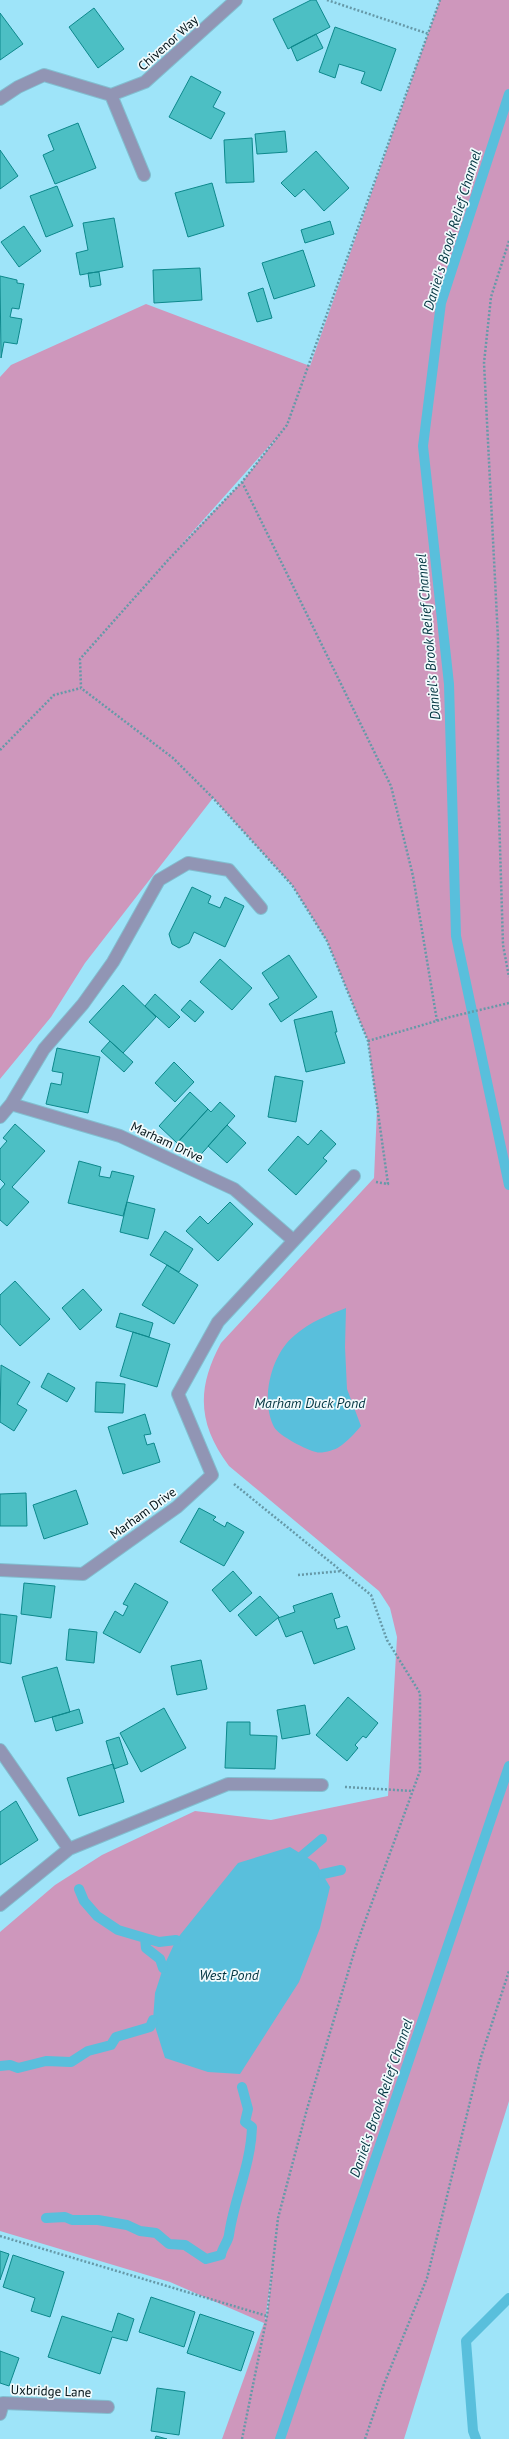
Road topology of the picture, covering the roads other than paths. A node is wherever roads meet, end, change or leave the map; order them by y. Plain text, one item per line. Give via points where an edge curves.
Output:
1 (236, 0) edge
2 (111, 95) junction
3 (0, 99) edge
4 (144, 175) dead end
5 (261, 908) dead end
6 (11, 1104) junction
7 (0, 1117) edge
8 (354, 1176) road end
9 (293, 1240) junction
10 (0, 1570) edge
11 (0, 1750) edge
12 (322, 1785) road end
13 (69, 1849) junction
14 (0, 1905) edge
15 (108, 2407) dead end
16 (0, 2414) edge

1 - 2 street, Chivenor Way via 145,82
2 - 3 street via 44,75
2 - 4 street
5 - 6 street via 229,870 188,863 159,880 113,962 83,1004 44,1049
6 - 7 street
6 - 9 street, Marham Drive via 120,1136 234,1189
8 - 9 street
9 - 10 street, Marham Drive via 218,1322 178,1394 212,1475 177,1507 83,1574
11 - 13 street
12 - 13 street via 228,1784
13 - 14 street
15 - 16 street, Uxbridge Lane via 3,2404

